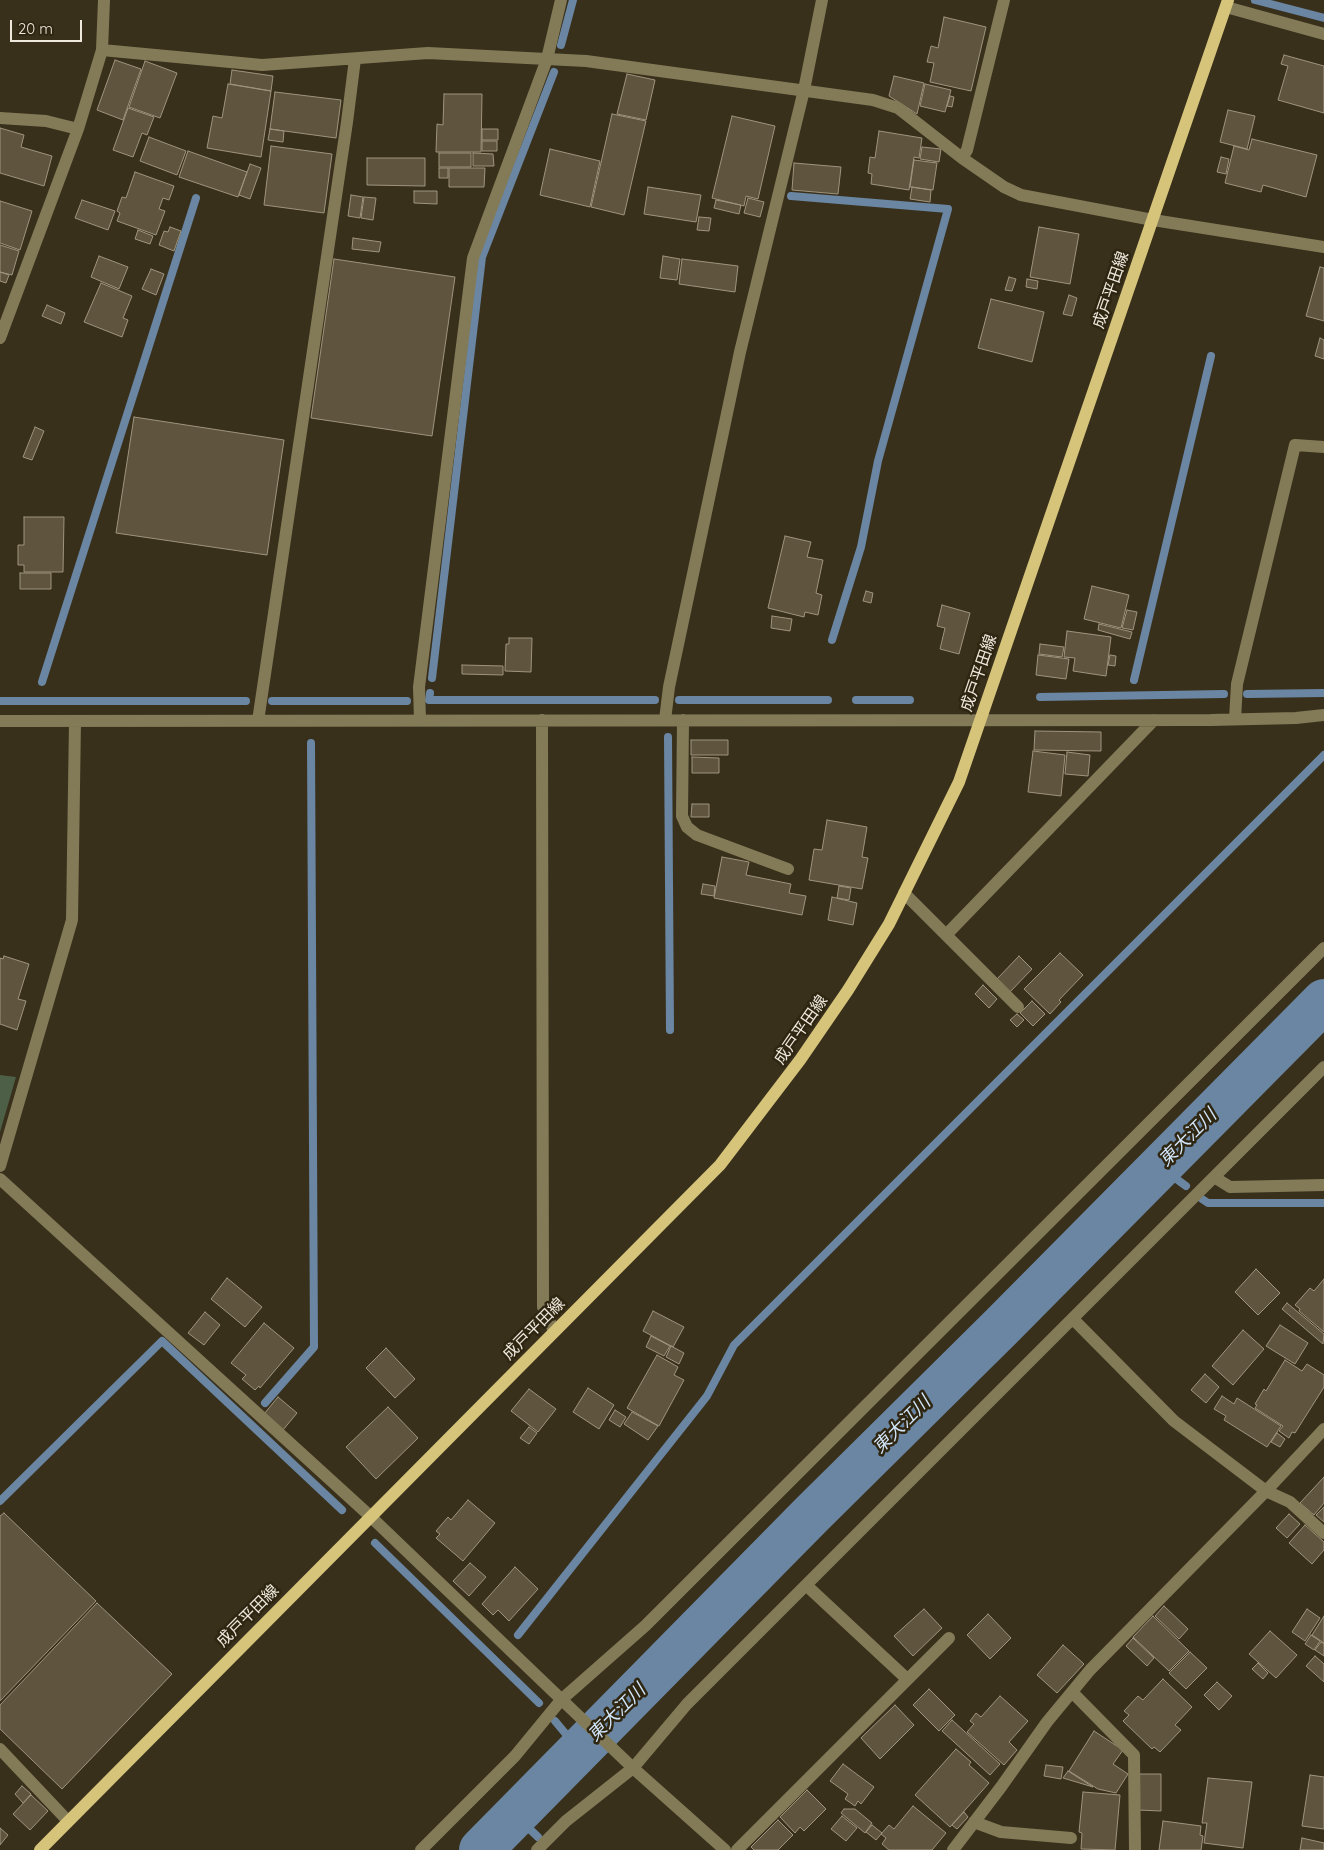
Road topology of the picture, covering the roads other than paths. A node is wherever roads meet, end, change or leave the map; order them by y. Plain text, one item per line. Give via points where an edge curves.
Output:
1 (104, 0) edge
2 (561, 0) edge
3 (822, 0) edge
4 (1004, 0) edge
5 (1227, 4) edge
6 (1324, 34) edge
7 (102, 50) junction
8 (547, 59) junction
9 (355, 60) junction
10 (804, 90) junction
11 (0, 118) edge
12 (78, 129) junction
13 (962, 158) junction
14 (1153, 220) junction
15 (1324, 247) edge
16 (0, 338) edge
17 (1324, 447) edge
18 (1324, 715) edge
19 (1235, 719) junction
20 (75, 720) junction
21 (420, 720) junction
22 (542, 720) junction
23 (665, 720) junction
24 (683, 720) junction
25 (980, 720) junction
26 (1154, 720) junction
27 (0, 721) edge
28 (258, 721) junction
29 (788, 869) dead end
30 (904, 893) junction
31 (946, 935) junction
32 (1324, 948) edge
33 (1018, 1007) dead end
34 (1324, 1066) edge
35 (0, 1166) edge
36 (1214, 1177) junction
37 (0, 1179) edge
38 (1324, 1186) edge
39 (1073, 1319) junction
40 (554, 1332) junction
41 (1324, 1429) edge
42 (1266, 1491) junction
43 (370, 1516) junction
44 (1324, 1533) edge
45 (806, 1585) junction
46 (949, 1638) dead end
47 (907, 1680) junction
48 (1072, 1692) junction
49 (561, 1700) junction
50 (0, 1749) edge
51 (633, 1768) junction
52 (68, 1821) junction
53 (974, 1822) junction
54 (1071, 1838) dead end
55 (40, 1850) edge
56 (421, 1850) edge
57 (537, 1850) edge
58 (724, 1850) edge
59 (736, 1850) edge
60 (952, 1850) edge
61 (1135, 1850) edge

1 - 7 street
2 - 8 street
3 - 10 street
4 - 13 street via 967,150
5 - 6 street
5 - 14 main road, 成戸平田線
7 - 9 street via 262,65
7 - 12 street
8 - 9 street via 428,53
8 - 10 street via 586,61
8 - 21 street via 473,258 420,687
9 - 28 street
10 - 13 street via 873,100 898,108
10 - 23 street via 740,352
11 - 12 street via 46,120
12 - 16 street
13 - 14 street via 1021,195
14 - 15 street
14 - 25 main road, 成戸平田線
17 - 19 street via 1295,444 1237,684
18 - 19 street
19 - 26 street
20 - 27 street
20 - 28 street
20 - 35 street via 72,920
21 - 22 street
21 - 28 street
22 - 23 street
22 - 40 street via 543,1307
23 - 24 street
24 - 25 street
24 - 29 street via 682,816 687,827 696,834
25 - 26 street
25 - 30 main road, 成戸平田線 via 959,782
26 - 31 street
30 - 31 street
30 - 40 main road, 成戸平田線 via 889,924 843,998 720,1165
31 - 33 street
32 - 49 street via 645,1626
34 - 36 street
36 - 38 street via 1230,1186
36 - 39 street
37 - 43 street
39 - 42 street via 1174,1421
39 - 45 street
40 - 43 main road, 成戸平田線
41 - 42 street
42 - 44 street via 1290,1502
42 - 48 street
43 - 49 street
43 - 52 main road, 成戸平田線
45 - 47 street
45 - 51 street via 686,1704
46 - 47 street
47 - 59 street
48 - 53 street via 1046,1722
48 - 61 street via 1134,1755
49 - 51 street
49 - 56 street via 515,1756
50 - 52 street
51 - 57 street via 566,1820
51 - 58 street
52 - 55 main road, 成戸平田線
53 - 54 street via 1001,1832
53 - 60 street

